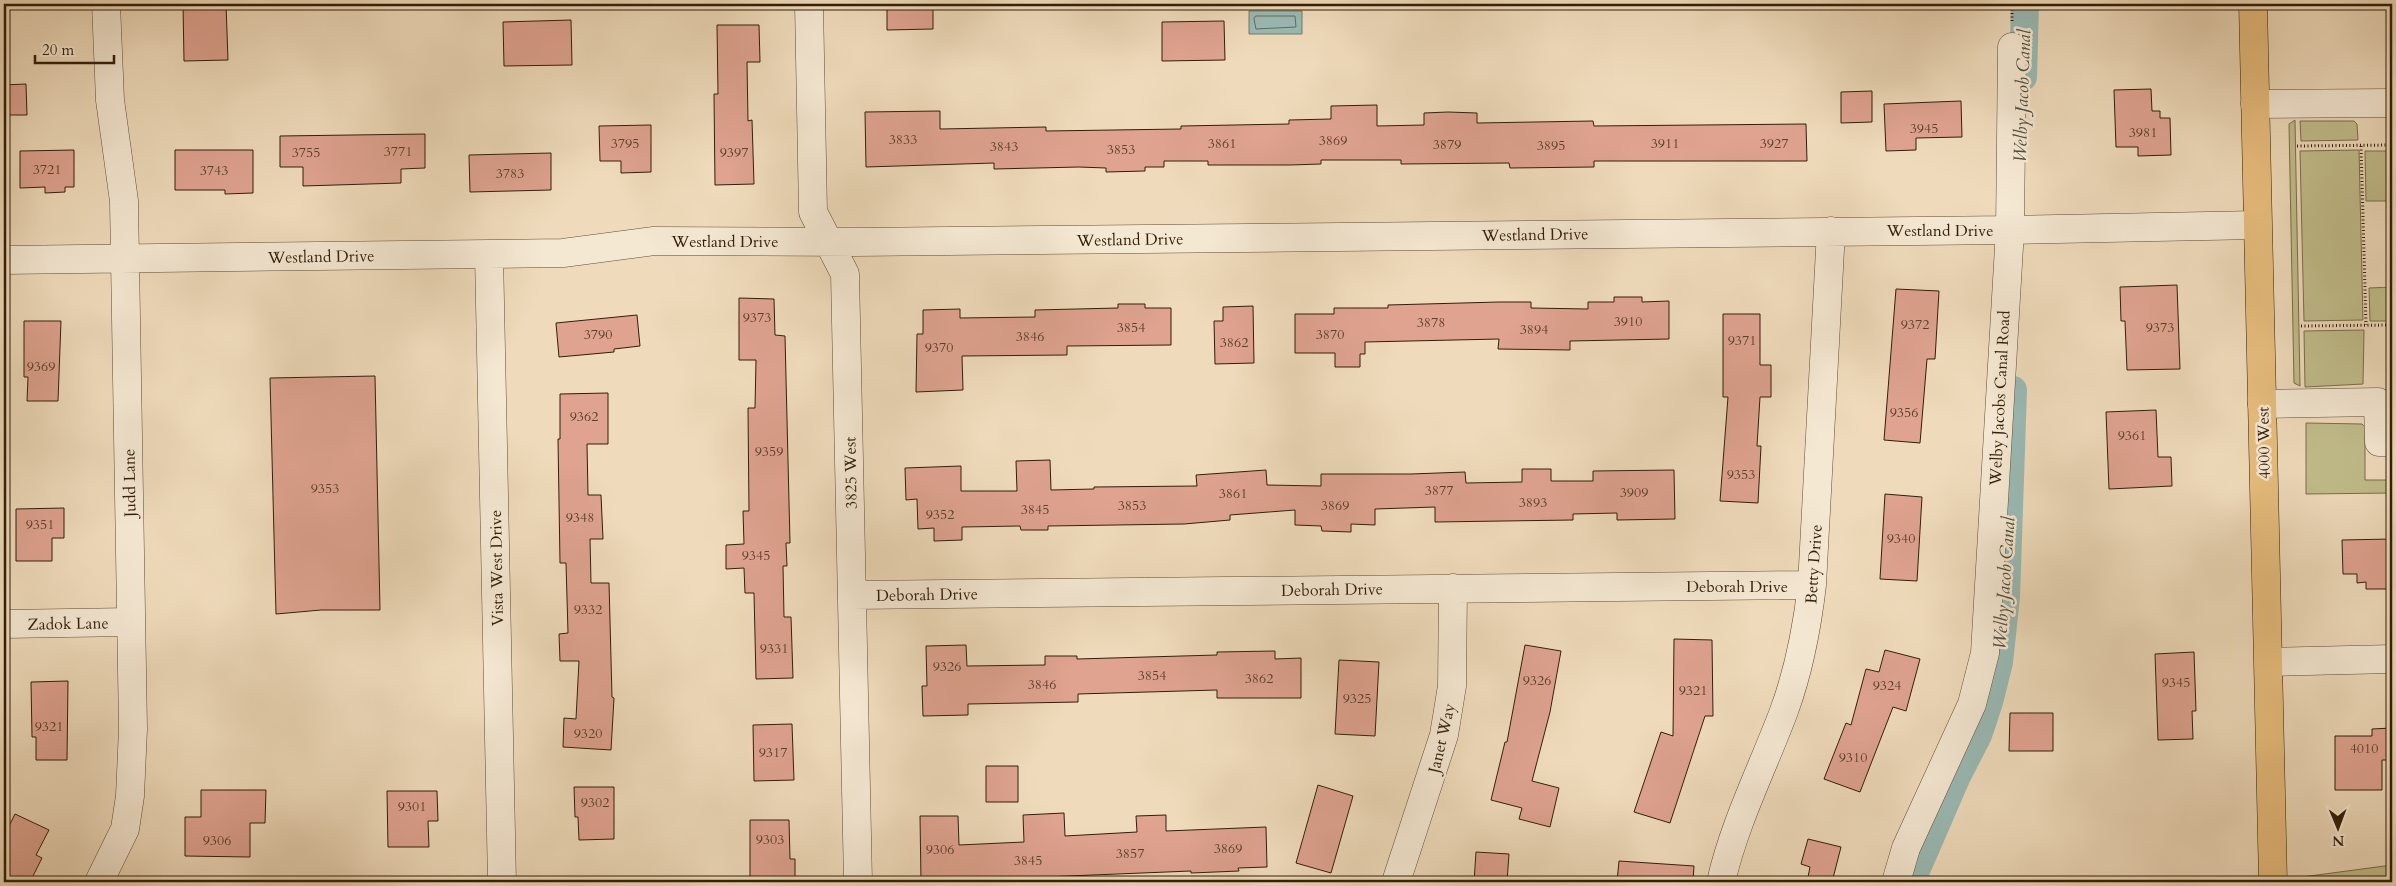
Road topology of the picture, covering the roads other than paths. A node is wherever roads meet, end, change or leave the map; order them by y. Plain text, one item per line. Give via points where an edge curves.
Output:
1 (106, 4) edge
2 (808, 4) edge
3 (2253, 4) edge
4 (2012, 47) dead end
5 (2392, 103) edge
6 (2256, 104) junction
7 (2257, 225) junction
8 (2010, 230) junction
9 (1831, 231) junction
10 (828, 241) junction
11 (488, 254) junction
12 (125, 258) junction
13 (4, 260) edge
14 (2262, 404) junction
15 (2392, 442) edge
16 (1812, 585) junction
17 (1453, 588) junction
18 (852, 595) junction
19 (131, 622) junction
20 (4, 624) edge
21 (2392, 660) edge
22 (2269, 662) junction
23 (99, 882) edge
24 (502, 882) edge
25 (858, 882) edge
26 (1396, 882) edge
27 (1721, 882) edge
28 (1896, 882) edge
29 (2273, 882) edge

1 - 12 street, Judd Lane via 108,78 124,201
2 - 10 street, 3825 West via 813,212
3 - 6 main road, 4000 West
4 - 8 street, Welby Jacobs Canal Road
5 - 6 street
6 - 7 main road, 4000 West
7 - 8 street, Westland Drive
7 - 14 main road, 4000 West
8 - 9 street, Westland Drive
8 - 28 street, Welby Jacobs Canal Road via 1985,653 1972,704 1906,848
9 - 10 street, Westland Drive
9 - 16 street, Betty Drive
10 - 11 street, Westland Drive via 654,242 563,253
10 - 18 street, 3825 West via 845,274
11 - 12 street, Westland Drive
11 - 24 street, Vista West Drive
12 - 13 street, Westland Drive
12 - 19 street, Judd Lane
14 - 15 street via 2378,402 2379,442
14 - 22 main road, 4000 West
16 - 17 street, Deborah Drive
16 - 27 street, Betty Drive via 1801,657
17 - 18 street, Deborah Drive
17 - 26 street, Janet Way via 1452,686 1444,736
18 - 25 street, 3825 West
19 - 20 street, Zadok Lane
19 - 23 street, Judd Lane via 133,729 130,796 125,829
21 - 22 street
22 - 29 main road, 4000 West

